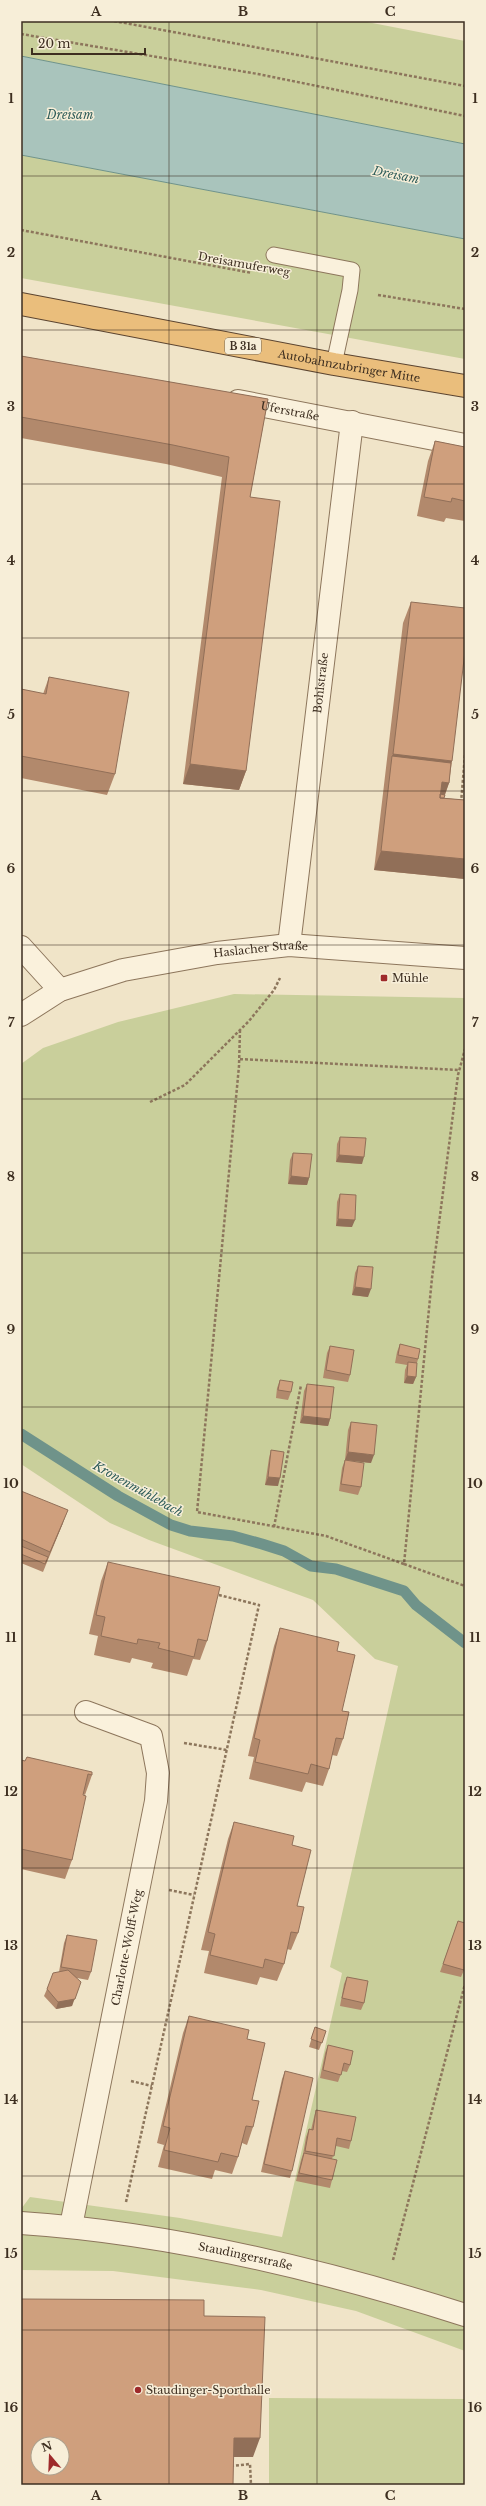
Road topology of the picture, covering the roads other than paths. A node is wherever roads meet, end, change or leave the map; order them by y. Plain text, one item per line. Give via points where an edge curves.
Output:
1 (274, 255) dead end
2 (21, 304) edge
3 (334, 364) junction
4 (465, 386) edge
5 (221, 397) edge
6 (352, 422) junction
7 (465, 445) edge
8 (289, 945) junction
9 (21, 948) edge
10 (465, 958) edge
11 (60, 990) junction
12 (21, 1015) edge
13 (86, 1712) dead end
14 (21, 2223) edge
15 (71, 2226) junction
16 (465, 2315) edge

1 - 3 lane via 352,270
2 - 3 highway, Autobahnzubringer Mitte / B 31a
3 - 4 highway, Autobahnzubringer Mitte / B 31a
5 - 6 street, Uferstraße
6 - 7 street, Uferstraße
6 - 8 street, Bohlstraße
8 - 10 street, Haslacher Straße
8 - 11 street, Haslacher Straße via 217,953 123,970
9 - 11 street
11 - 12 street, Haslacher Straße
13 - 15 street, Charlotte-Wolff-Weg via 151,1736 158,1773 156,1800
14 - 15 street, Staudingerstraße
15 - 16 street, Staudingerstraße via 146,2235 234,2253 386,2290

